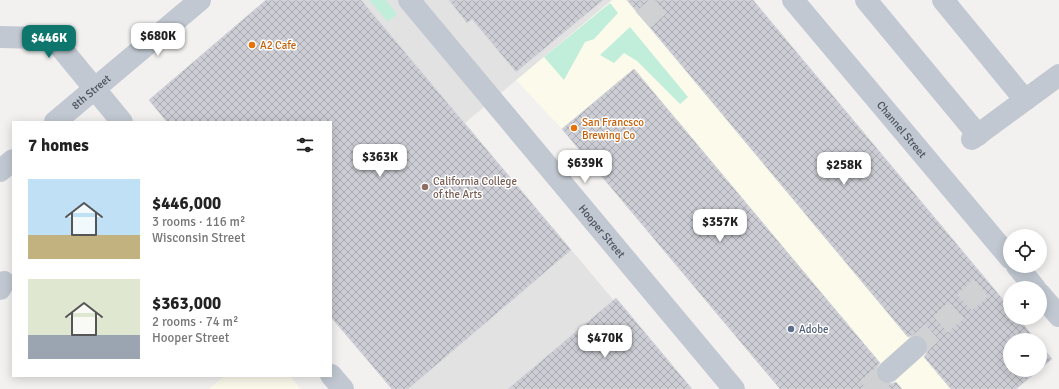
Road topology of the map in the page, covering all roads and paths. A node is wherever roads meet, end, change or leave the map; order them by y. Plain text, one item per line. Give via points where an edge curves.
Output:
1 (200, 0) edge
2 (409, 0) edge
3 (793, 0) edge
4 (866, 0) edge
5 (943, 0) edge
6 (0, 37) edge
7 (1059, 75) edge
8 (94, 88) junction
9 (1025, 100) junction
10 (56, 121) edge
11 (121, 121) edge
12 (12, 161) edge
13 (0, 171) edge
14 (1003, 250) edge
15 (1023, 273) edge
16 (1029, 281) edge
17 (1047, 302) edge
18 (1059, 316) edge
19 (916, 347) tunnel mouth
20 (888, 372) tunnel mouth
21 (332, 376) edge
22 (343, 389) edge
23 (734, 389) edge

1 - 8 street, 8th Street
2 - 23 street, Hooper Street
3 - 14 street, Channel Street
4 - 9 street via 975,137
5 - 9 street
6 - 8 street via 41,38 57,43
7 - 9 street
8 - 10 street, 8th Street
8 - 11 street
12 - 13 street
15 - 16 street
17 - 18 street
19 - 20 street
21 - 22 street

